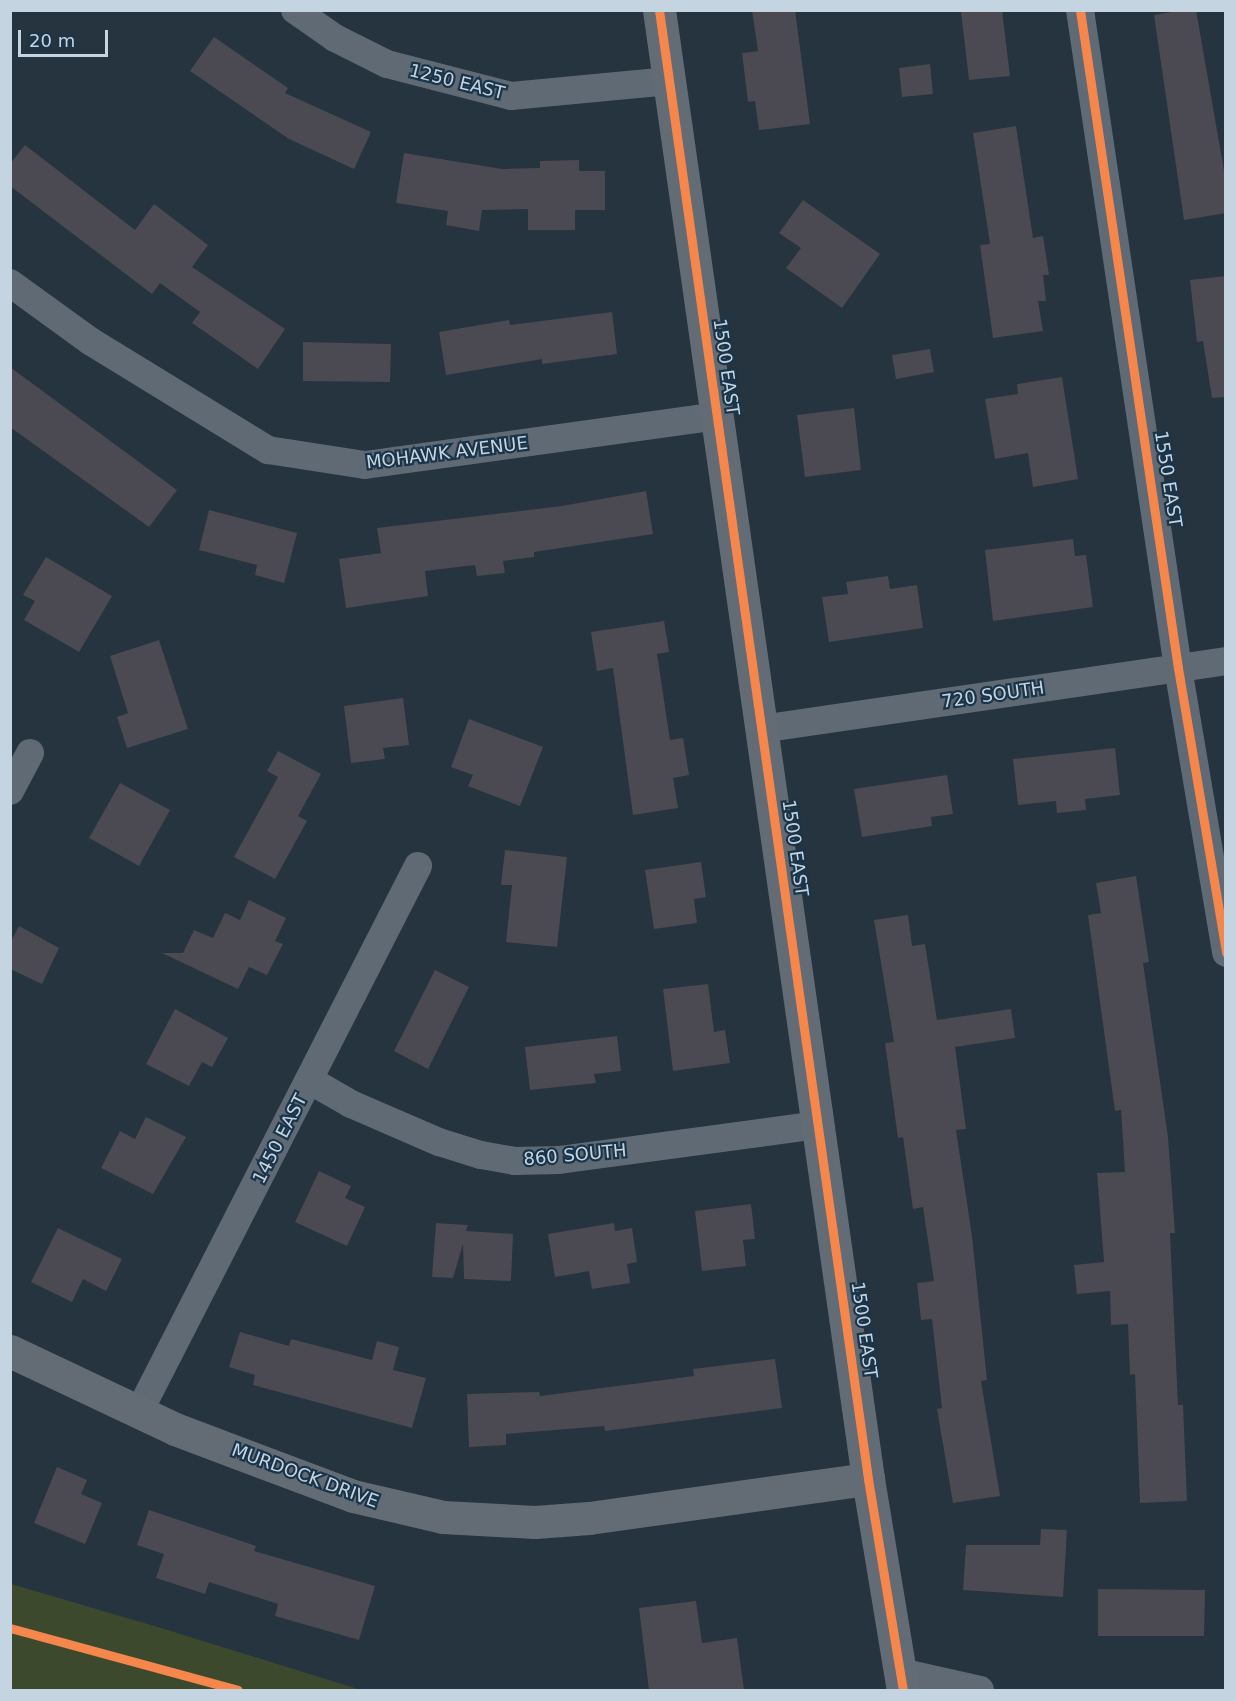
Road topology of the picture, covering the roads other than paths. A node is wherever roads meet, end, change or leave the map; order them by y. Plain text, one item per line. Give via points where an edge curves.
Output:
1 (295, 10) edge
2 (659, 10) edge
3 (1080, 10) edge
4 (669, 81) junction
5 (10, 283) edge
6 (716, 416) junction
7 (1226, 661) edge
8 (1178, 668) junction
9 (761, 729) junction
10 (30, 753) dead end
11 (10, 791) edge
12 (418, 866) dead end
13 (1226, 953) edge
14 (311, 1081) junction
15 (819, 1125) junction
16 (10, 1351) edge
17 (140, 1410) junction
18 (868, 1479) junction
19 (901, 1681) edge
20 (980, 1690) edge

1 - 4 street, 1250 EAST via 335,38 387,64 511,96
2 - 4 street, 1500 EAST
3 - 8 street, 1550 EAST
4 - 6 street, 1500 EAST
5 - 6 street, MOHAWK AVENUE via 90,341 268,450 365,465
6 - 9 street, 1500 EAST
7 - 8 street, 720 SOUTH
8 - 9 street, 720 SOUTH
8 - 13 street, 1550 EAST
9 - 15 street, 1500 EAST
10 - 11 street
12 - 14 street, 1450 EAST
14 - 15 street, 860 SOUTH via 351,1104 439,1142 515,1161 559,1160
14 - 17 street, 1450 EAST
15 - 18 street, 1500 EAST
16 - 17 street, MURDOCK DRIVE
17 - 18 street, MURDOCK DRIVE via 175,1429 353,1496 454,1518 535,1522 579,1519
18 - 19 street, 1500 EAST
19 - 20 street

